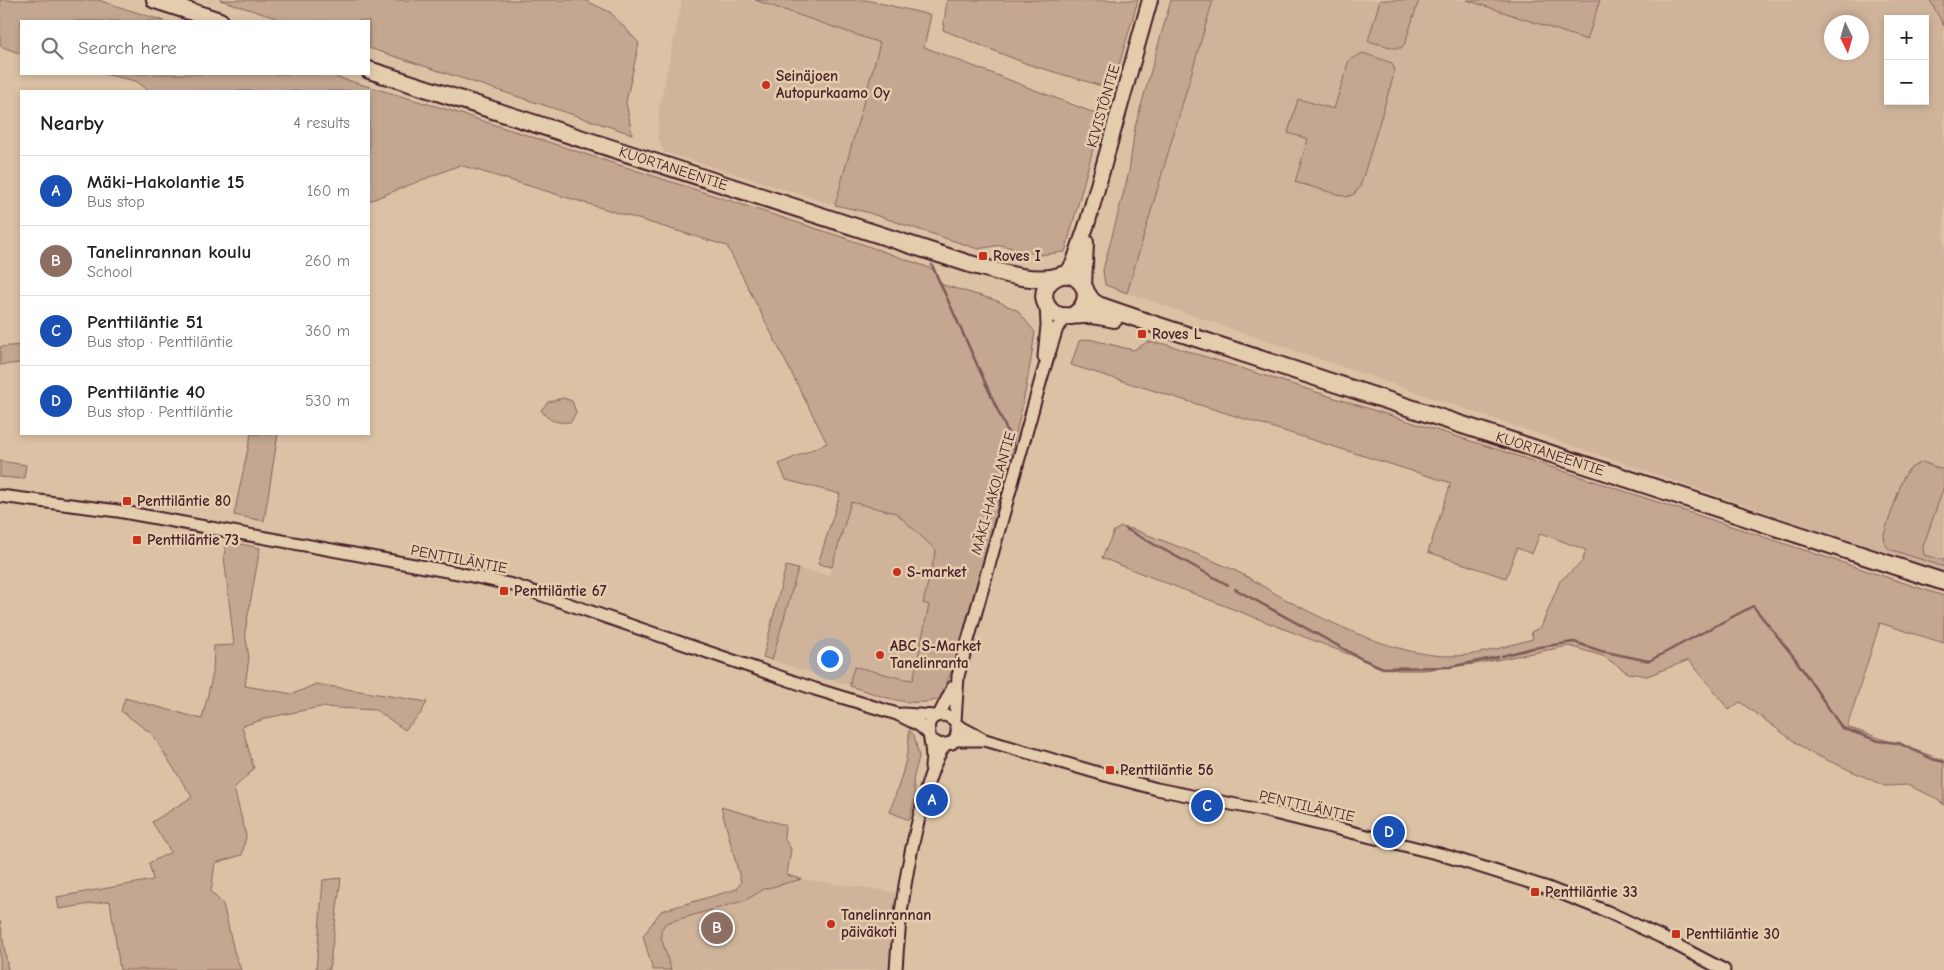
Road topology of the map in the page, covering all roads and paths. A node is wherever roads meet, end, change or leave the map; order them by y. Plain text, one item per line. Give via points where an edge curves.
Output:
1 (155, 0) edge
2 (1150, 0) edge
3 (217, 20) edge
4 (370, 70) edge
5 (1088, 221) junction
6 (978, 266) junction
7 (1061, 276) junction
8 (1085, 289) junction
9 (1045, 300) junction
10 (1069, 316) junction
11 (1156, 325) junction
12 (1042, 376) junction
13 (0, 496) edge
14 (1944, 582) edge
15 (958, 676) junction
16 (897, 714) junction
17 (938, 716) junction
18 (956, 723) junction
19 (928, 735) junction
20 (985, 740) junction
21 (949, 743) junction
22 (931, 774) junction
23 (896, 970) edge
24 (1724, 970) edge

1 - 3 highway
2 - 5 main road, KIVISTÖNTIE
4 - 6 highway, KUORTANEENTIE
5 - 7 main road, KIVISTÖNTIE via 1074,262
5 - 8 main road, KIVISTÖNTIE
6 - 7 highway, KUORTANEENTIE via 1034,278
6 - 9 highway, KUORTANEENTIE via 1034,289
7 - 8 highway via 1077,278
7 - 9 highway via 1047,285
8 - 10 highway via 1085,304
8 - 11 highway, KUORTANEENTIE via 1098,305
9 - 10 highway via 1057,315
9 - 12 street, MÄKI-HAKOLANTIE via 1047,325
10 - 11 highway, KUORTANEENTIE via 1094,315
10 - 12 street, MÄKI-HAKOLANTIE via 1059,325
11 - 14 highway, KUORTANEENTIE
12 - 15 street, MÄKI-HAKOLANTIE
13 - 16 street, PENTTILÄNTIE via 118,511 513,585
15 - 17 street, MÄKI-HAKOLANTIE
15 - 18 street, MÄKI-HAKOLANTIE
16 - 17 street, PENTTILÄNTIE
16 - 19 street, PENTTILÄNTIE via 919,725
17 - 18 street via 948,716
17 - 19 street via 929,723
18 - 20 street, PENTTILÄNTIE
18 - 21 street via 957,735
19 - 21 street via 936,744
19 - 22 street via 932,750
20 - 21 street, PENTTILÄNTIE
20 - 24 street, PENTTILÄNTIE via 1157,789 1275,813 1440,854 1548,888 1608,912
21 - 22 street
22 - 23 street via 910,856

